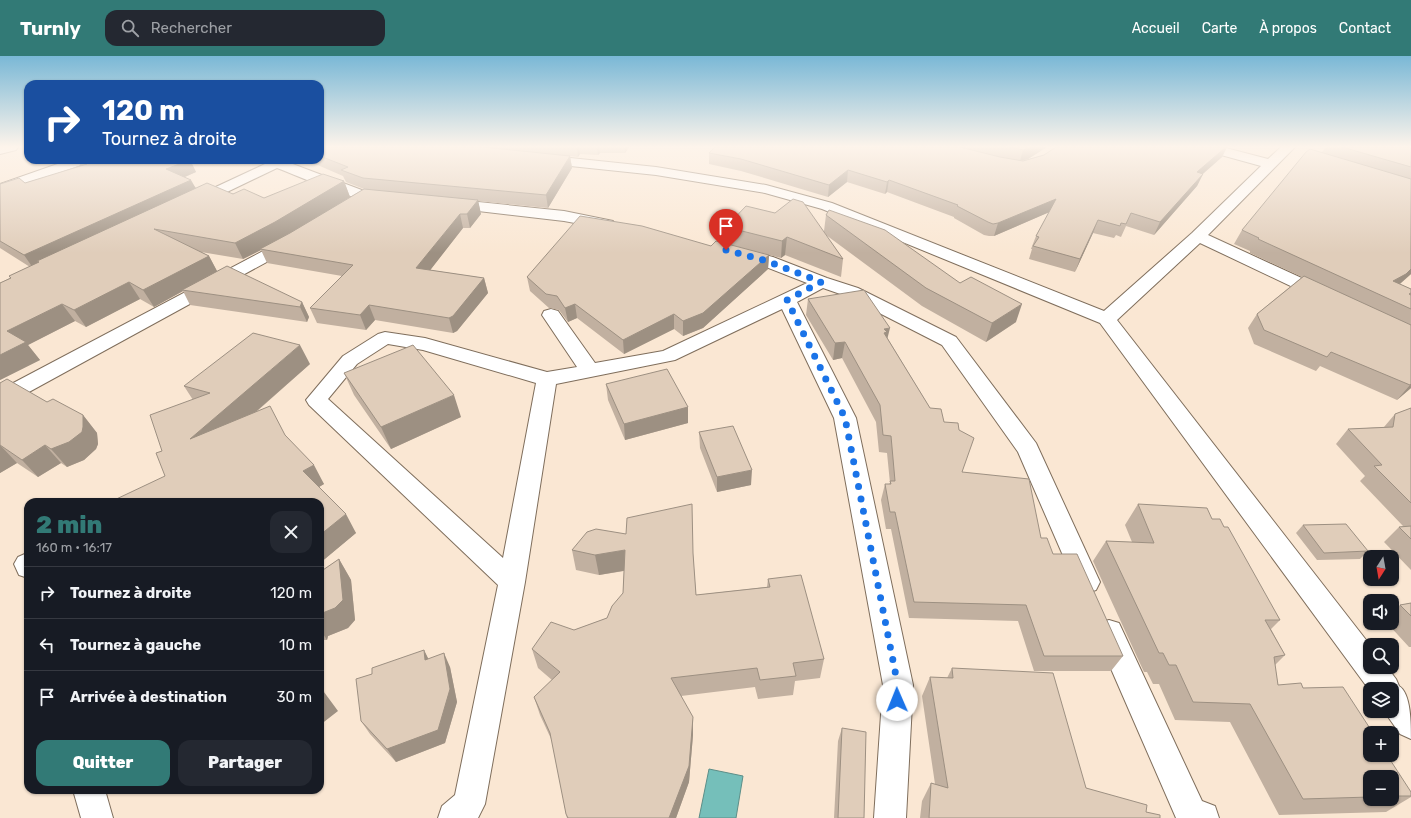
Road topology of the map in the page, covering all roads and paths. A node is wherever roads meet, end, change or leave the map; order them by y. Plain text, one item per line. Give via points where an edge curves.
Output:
1 (18, 183) edge
2 (232, 183) edge
3 (329, 183) edge
4 (727, 183) edge
5 (1251, 183) edge
6 (0, 189) edge
7 (365, 196) junction
8 (405, 200) edge
9 (429, 202) edge
10 (346, 208) edge
11 (178, 210) edge
12 (627, 227) edge
13 (302, 235) edge
14 (1198, 236) junction
15 (724, 250) edge
16 (821, 282) junction
17 (787, 300) junction
18 (1340, 302) edge
19 (551, 315) dead end
20 (1106, 319) junction
21 (590, 371) junction
22 (547, 379) junction
23 (0, 398) edge
24 (512, 582) junction
25 (1381, 682) edge
26 (1399, 707) edge
27 (1411, 724) edge
28 (90, 794) edge
29 (96, 818) edge
30 (454, 818) edge
31 (890, 818) edge
32 (1203, 818) edge

1 - 6 street
2 - 11 street
3 - 7 street
4 - 20 street via 766,189 827,206
5 - 14 street
7 - 8 street
7 - 10 street
9 - 12 street via 564,216
13 - 23 street
14 - 18 street
14 - 20 street
15 - 16 street via 767,261
16 - 17 street
16 - 32 street via 852,292 949,341 1028,449 1192,816
17 - 21 street via 668,356
17 - 31 street via 845,418 898,686
19 - 21 street
20 - 25 street
21 - 22 street
22 - 24 street
22 - 24 street via 425,344 385,338 350,360 316,400
24 - 30 street via 469,804
26 - 27 street
28 - 29 street

